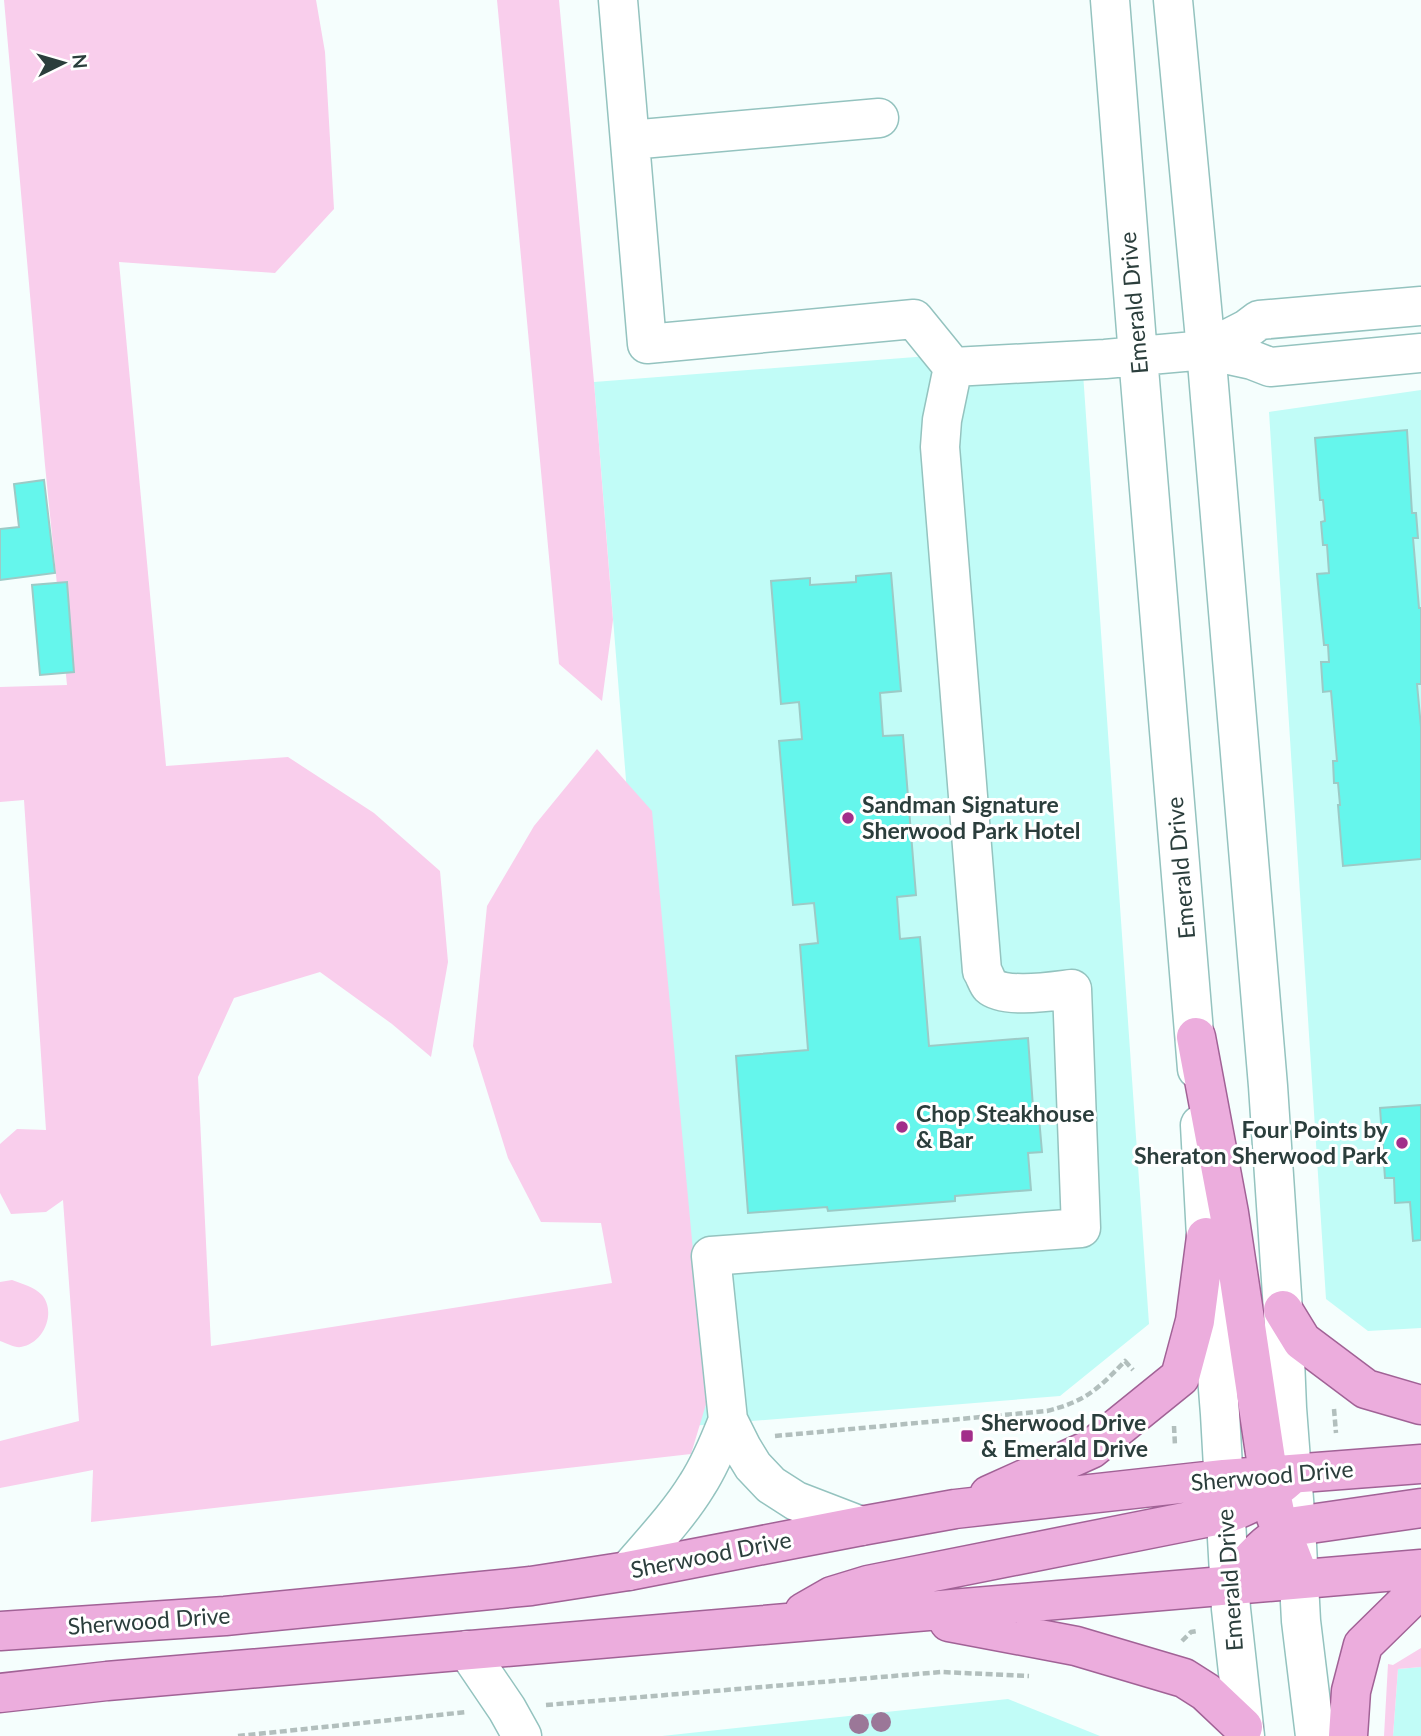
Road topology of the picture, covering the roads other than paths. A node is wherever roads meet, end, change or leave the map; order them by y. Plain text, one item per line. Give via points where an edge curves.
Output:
1 (618, 0) edge
2 (1110, 0) edge
3 (1173, 0) edge
4 (879, 118) dead end
5 (630, 140) junction
6 (1421, 306) edge
7 (1206, 350) junction
8 (1421, 353) edge
9 (1138, 356) junction
10 (953, 367) junction
11 (1196, 1037) junction
12 (1206, 1237) junction
13 (1283, 1310) junction
14 (1421, 1405) edge
15 (728, 1420) junction
16 (1421, 1464) edge
17 (1277, 1481) junction
18 (1224, 1497) junction
19 (1421, 1508) edge
20 (955, 1509) junction
21 (862, 1526) junction
22 (1289, 1529) junction
23 (1421, 1569) edge
24 (628, 1571) junction
25 (1300, 1579) junction
26 (1229, 1586) junction
27 (1421, 1588) edge
28 (899, 1613) junction
29 (785, 1623) junction
30 (0, 1632) edge
31 (467, 1650) junction
32 (107, 1681) junction
33 (0, 1693) edge
34 (0, 1715) edge
35 (1244, 1732) edge
36 (522, 1736) edge
37 (1315, 1736) edge
38 (1348, 1736) edge

1 - 5 street
2 - 9 street, Emerald Drive
3 - 7 street
4 - 5 street
5 - 10 street via 647,344 914,319
6 - 7 street via 1259,320
7 - 8 street via 1270,367
7 - 9 street
7 - 13 street
9 - 10 street
9 - 11 street, Emerald Drive
10 - 15 street via 940,446 982,971 990,986 1001,991 1072,989 1081,1228 711,1256
11 - 12 street, Emerald Drive
11 - 17 main road
12 - 18 street, Emerald Drive
12 - 20 main road via 1195,1321 1180,1377 1091,1450
13 - 14 main road via 1303,1341 1366,1389
13 - 17 street via 1287,1408
15 - 21 street via 752,1466 771,1485
15 - 24 street via 696,1487
16 - 17 main road, Sherwood Drive
17 - 18 main road, Sherwood Drive
17 - 22 street
18 - 20 main road, Sherwood Drive
18 - 26 street, Emerald Drive
18 - 29 main road via 868,1585 832,1596
19 - 22 main road
20 - 21 main road, Sherwood Drive
21 - 24 main road, Sherwood Drive
22 - 25 main road
22 - 26 main road via 1267,1544
23 - 25 main road
24 - 30 main road, Sherwood Drive via 531,1586 349,1604
25 - 26 main road
25 - 37 street
26 - 28 main road
26 - 35 street, Emerald Drive
27 - 38 main road via 1363,1645
28 - 29 main road
28 - 35 main road via 1076,1646 1184,1678 1206,1692
29 - 31 main road
31 - 32 main road
31 - 36 street
32 - 33 main road
32 - 34 main road

